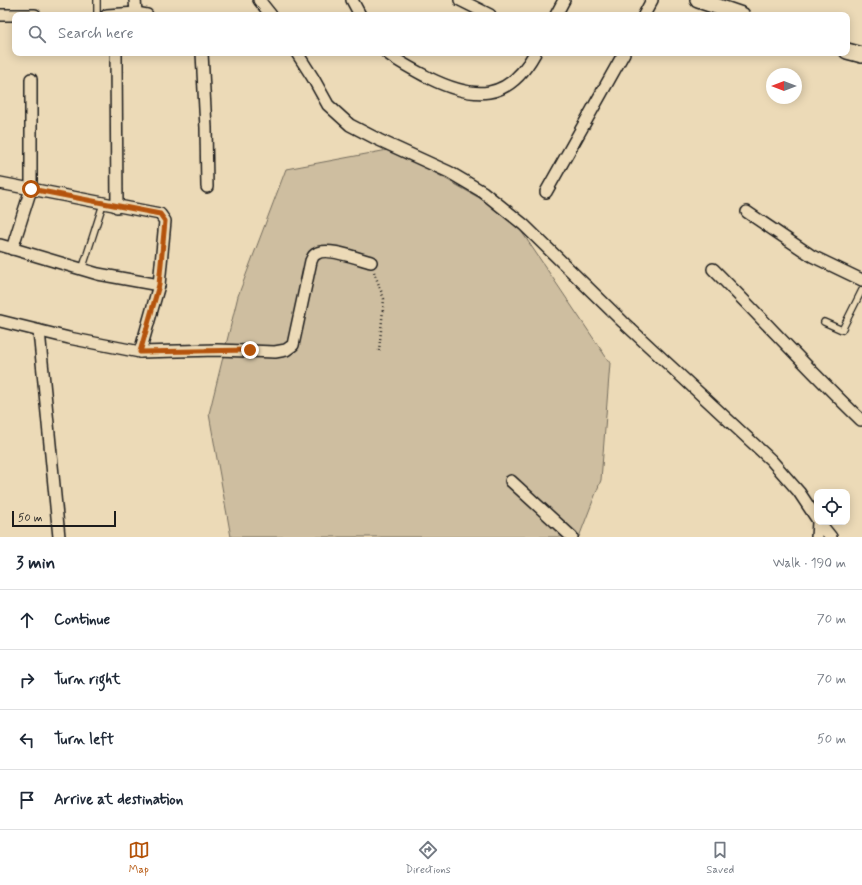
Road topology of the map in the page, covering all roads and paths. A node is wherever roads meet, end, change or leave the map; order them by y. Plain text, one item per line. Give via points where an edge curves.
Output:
1 (96, 0) edge
2 (135, 0) edge
3 (259, 0) edge
4 (352, 0) edge
5 (460, 0) edge
6 (564, 0) edge
7 (652, 0) edge
8 (698, 0) edge
9 (97, 12) edge
10 (140, 12) edge
11 (269, 12) edge
12 (358, 12) edge
13 (484, 12) edge
14 (558, 12) edge
15 (646, 12) edge
16 (733, 12) edge
17 (0, 15) edge
18 (12, 15) edge
19 (850, 52) edge
20 (862, 55) edge
21 (116, 56) edge
22 (202, 56) edge
23 (299, 56) edge
24 (391, 56) edge
25 (533, 56) edge
26 (622, 56) edge
27 (31, 79) dead end
28 (0, 183) edge
29 (207, 187) dead end
30 (31, 189) junction
31 (546, 192) dead end
32 (103, 204) junction
33 (117, 207) junction
34 (747, 212) dead end
35 (0, 245) edge
36 (12, 249) junction
37 (371, 262) joint
38 (712, 269) dead end
39 (82, 270) junction
40 (862, 280) edge
41 (159, 285) junction
42 (862, 290) edge
43 (0, 321) edge
44 (824, 322) dead end
45 (39, 331) junction
46 (378, 351) dead end
47 (140, 352) junction
48 (862, 419) edge
49 (511, 481) dead end
50 (814, 514) edge
51 (819, 525) edge
52 (821, 525) edge
53 (59, 537) edge
54 (572, 537) edge
55 (817, 537) edge
56 (831, 537) edge

1 - 9 lane
2 - 10 street
3 - 11 street
4 - 12 street
5 - 13 street
6 - 14 street
7 - 15 street
8 - 16 street
17 - 18 street
19 - 20 street
21 - 33 street
22 - 29 street
23 - 50 street via 328,105 350,125 449,172 483,192 524,225 623,322 771,460 799,492
24 - 25 street via 451,88 480,94 492,92 514,80
26 - 31 street
27 - 30 street
28 - 30 street
30 - 32 street
30 - 36 street
32 - 33 street
32 - 39 lane
33 - 41 street via 160,214 164,217
34 - 40 street via 812,256
35 - 36 street
36 - 39 street
37 - 46 path via 384,299
37 - 47 street via 333,252 321,251 315,254 311,262 293,345 286,350
38 - 48 street via 825,385
39 - 41 street
41 - 47 street
42 - 44 lane via 842,330
43 - 45 street
45 - 47 street
45 - 53 street
49 - 54 street
51 - 55 street
52 - 56 street

